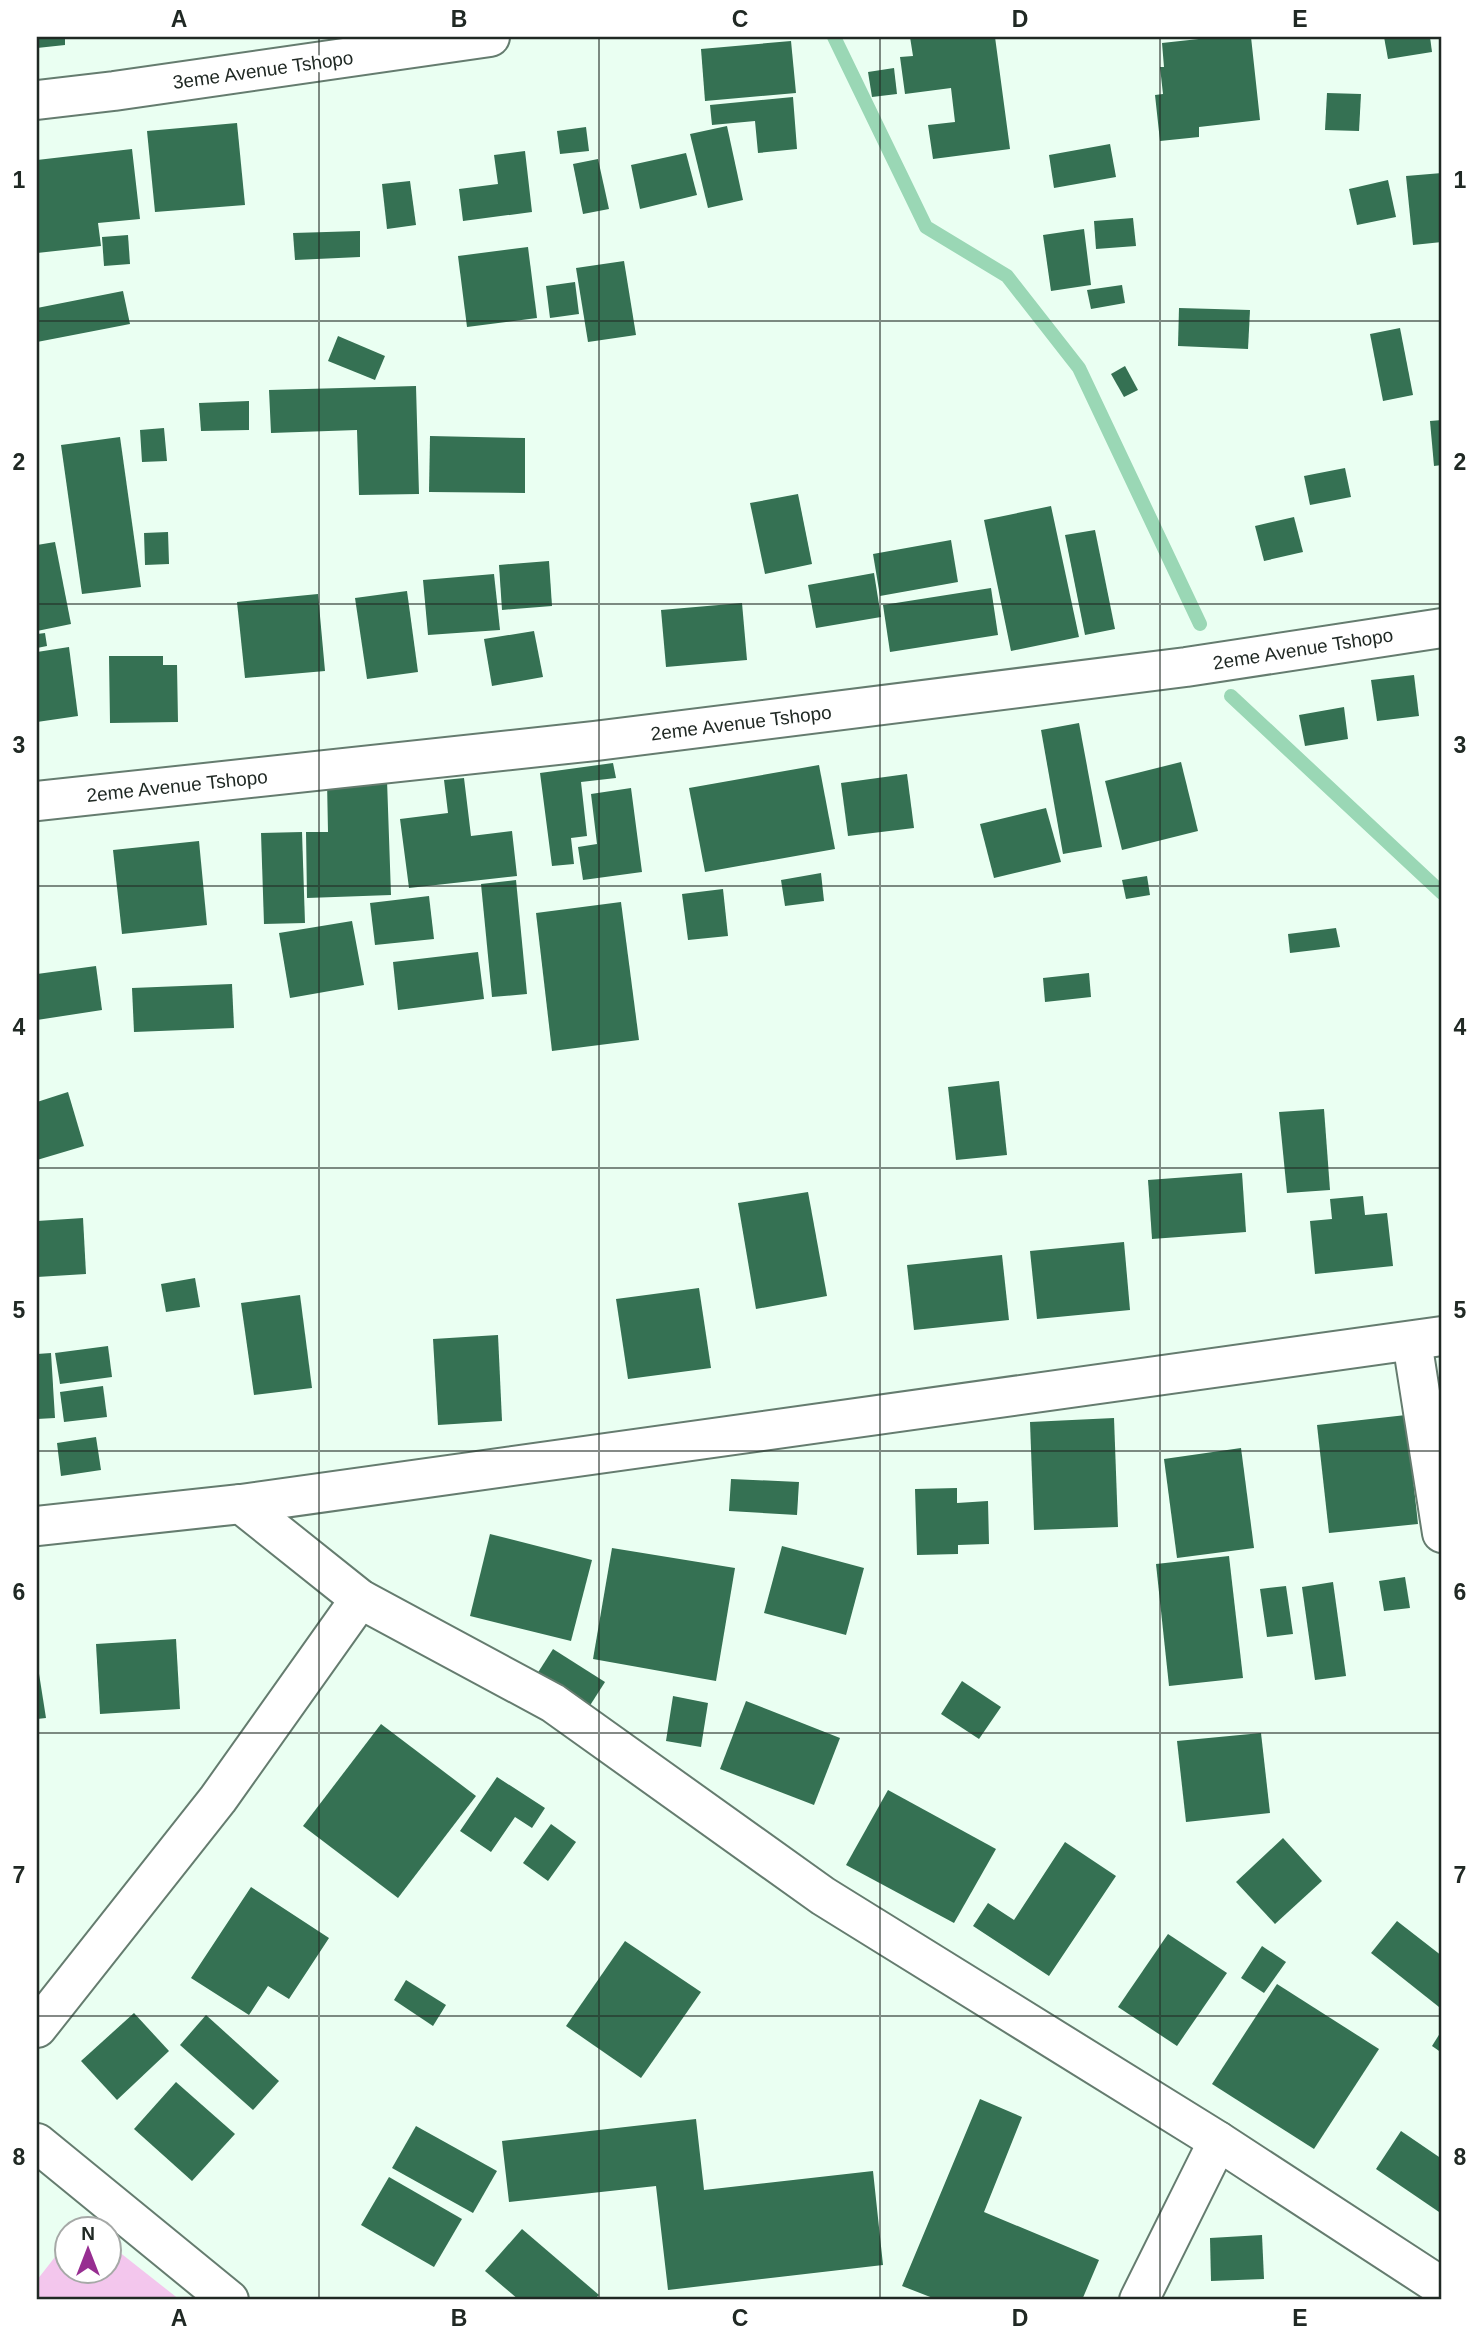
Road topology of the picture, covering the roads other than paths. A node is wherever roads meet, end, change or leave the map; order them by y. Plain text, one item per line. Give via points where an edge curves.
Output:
1 (490, 37) edge
2 (37, 100) edge
3 (1442, 628) edge
4 (37, 801) edge
5 (1427, 1339) edge
6 (241, 1504) junction
7 (37, 1526) edge
8 (1442, 1533) edge
9 (360, 1599) junction
10 (37, 2028) edge
11 (1217, 2141) junction
12 (37, 2143) edge
13 (1442, 2287) edge
14 (229, 2300) edge
15 (1139, 2300) edge

1 - 2 street, 3eme Avenue Tshopo
3 - 4 street, 2eme Avenue Tshopo via 1186,667 622,738
5 - 6 street
5 - 8 street
6 - 7 street
6 - 9 street
9 - 10 street via 218,1799
9 - 11 street via 553,1703 823,1896
11 - 13 street
11 - 15 street
12 - 14 street

